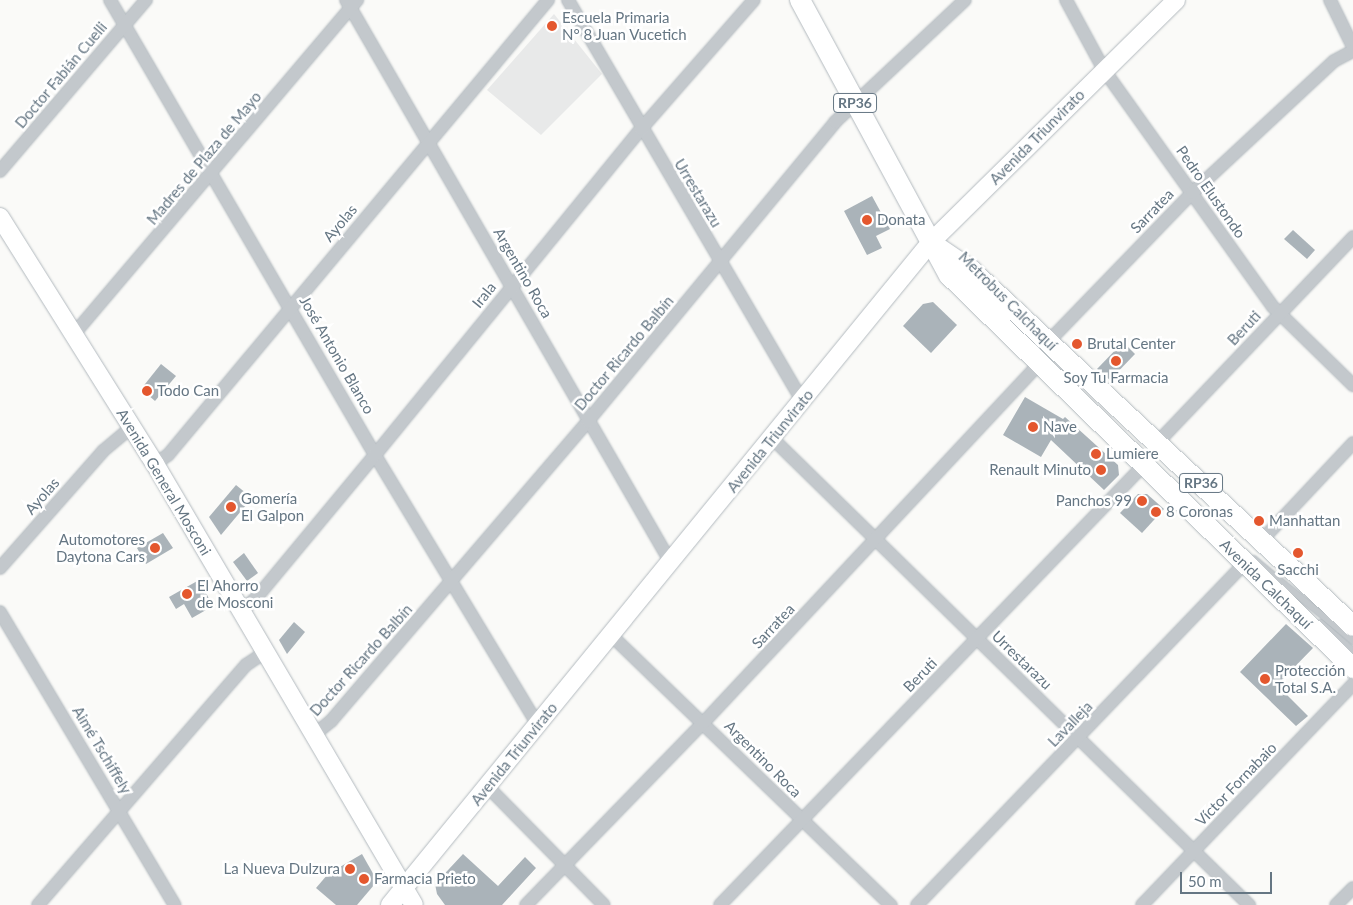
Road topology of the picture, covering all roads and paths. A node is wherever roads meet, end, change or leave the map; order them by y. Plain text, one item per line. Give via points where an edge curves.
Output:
1 (110, 0) edge
2 (146, 0) edge
3 (548, 0) edge
4 (568, 0) edge
5 (754, 0) edge
6 (800, 0) edge
7 (966, 0) edge
8 (1066, 0) edge
9 (1176, 0) edge
10 (1330, 0) edge
11 (351, 2) edge
12 (125, 25) junction
13 (1353, 46) edge
14 (1353, 51) edge
15 (1104, 70) junction
16 (855, 102) junction
17 (641, 129) junction
18 (428, 142) junction
19 (0, 171) edge
20 (212, 173) junction
21 (1192, 193) junction
22 (0, 217) edge
23 (1353, 237) edge
24 (931, 242) junction
25 (720, 263) junction
26 (964, 275) dead end
27 (512, 286) junction
28 (291, 308) junction
29 (1280, 314) junction
30 (74, 334) junction
31 (1049, 341) junction
32 (1039, 364) junction
33 (1064, 375) dead end
34 (1353, 385) edge
35 (802, 402) junction
36 (588, 421) junction
37 (132, 427) junction
38 (772, 438) junction
39 (1158, 442) junction
40 (1353, 443) edge
41 (375, 455) junction
42 (155, 464) junction
43 (1142, 467) junction
44 (1262, 540) junction
45 (876, 541) junction
46 (671, 563) junction
47 (1245, 563) junction
48 (0, 568) edge
49 (451, 581) junction
50 (241, 611) junction
51 (0, 612) edge
52 (1353, 626) edge
53 (612, 636) junction
54 (977, 639) junction
55 (1353, 641) edge
56 (1353, 651) edge
57 (265, 652) junction
58 (1353, 668) edge
59 (1353, 684) edge
60 (704, 722) junction
61 (538, 725) junction
62 (315, 734) junction
63 (1079, 738) junction
64 (488, 787) junction
65 (120, 812) junction
66 (802, 821) junction
67 (1194, 852) junction
68 (565, 866) junction
69 (405, 888) junction
70 (1353, 888) edge
71 (38, 905) edge
72 (175, 905) edge
73 (390, 905) edge
74 (414, 905) edge
75 (526, 905) edge
76 (604, 905) edge
77 (720, 905) edge
78 (891, 905) edge
79 (917, 905) edge
80 (1142, 905) edge
81 (1249, 905) edge
82 (1336, 905) edge

1 - 12 street, José Antonio Blanco
2 - 12 street, Doctor Fabián Cuelli
3 - 18 street, Ayolas
4 - 17 street, Urrestarazu
5 - 17 street, Irala
6 - 16 main road, Avenida Calchaquí / RP36
7 - 16 street, Doctor Ricardo Balbín
8 - 15 street, Pedro Elustondo
9 - 15 street, Avenida Triunvirato
10 - 13 street
11 - 18 street, Argentino Roca
11 - 20 street, Madres de Plaza de Mayo
12 - 19 street, Doctor Fabián Cuelli
12 - 20 street, José Antonio Blanco
14 - 21 street, Sarratea via 1334,61
15 - 21 street, Pedro Elustondo
15 - 24 street, Avenida Triunvirato
16 - 24 main road, Avenida Calchaquí / RP36
16 - 25 street, Doctor Ricardo Balbín
17 - 25 street, Urrestarazu
17 - 27 street, Irala
18 - 27 street, Argentino Roca
18 - 28 street, Ayolas
20 - 28 street, José Antonio Blanco
20 - 30 street, Madres de Plaza de Mayo
21 - 29 street, Pedro Elustondo
21 - 31 street, Sarratea
22 - 30 street, Avenida General Mosconi
23 - 29 street, Beruti
24 - 26 lane, Metrobus Calchaquí
24 - 31 main road, Avenida Calchaquí / RP36 via 971,270
24 - 32 main road, Avenida Calchaquí / RP36 via 948,275
24 - 35 street, Avenida Triunvirato
25 - 35 street, Urrestarazu
25 - 36 street, Doctor Ricardo Balbín
27 - 36 street, Argentino Roca
27 - 41 street, Irala
28 - 41 street, José Antonio Blanco
28 - 42 street, Ayolas via 168,455
29 - 34 street, Pedro Elustondo
29 - 39 street, Beruti
30 - 37 street, Avenida General Mosconi
31 - 39 main road, Avenida Calchaquí / RP36
32 - 43 main road, Avenida Calchaquí / RP36
32 - 45 street, Sarratea
33 - 55 lane via 1244,551
35 - 38 street, Avenida Triunvirato
36 - 46 street, Argentino Roca
36 - 49 street, Doctor Ricardo Balbín
37 - 42 street, Avenida General Mosconi
37 - 48 street, Ayolas via 102,451
38 - 45 street, Urrestarazu
38 - 46 street, Avenida Triunvirato
39 - 44 main road, Avenida Calchaquí / RP36
40 - 44 street
41 - 49 street, José Antonio Blanco
41 - 50 street, Irala via 257,598
42 - 50 street, Avenida General Mosconi
43 - 47 main road, Avenida Calchaquí / RP36
43 - 54 street, Beruti
44 - 52 main road, Avenida Calchaquí / RP36
45 - 54 street, Urrestarazu
45 - 60 street, Sarratea
46 - 53 street, Avenida Triunvirato
47 - 56 lane
47 - 58 main road, Avenida Calchaquí / RP36
47 - 63 street, Lavalleja
49 - 61 street, José Antonio Blanco
49 - 62 street, Doctor Ricardo Balbín via 331,721
50 - 57 street, Avenida General Mosconi
51 - 65 street, Aimé Tschiffely
53 - 60 street, Argentino Roca
53 - 61 street, Avenida Triunvirato
54 - 63 street, Urrestarazu
54 - 66 street, Beruti
57 - 62 street, Avenida General Mosconi
57 - 65 street via 246,665
59 - 67 street, Víctor Fornabaio
60 - 66 street, Argentino Roca
60 - 68 street, Sarratea
61 - 64 street, Avenida Triunvirato
62 - 69 street, Avenida General Mosconi
63 - 67 street, Urrestarazu
63 - 79 street, Lavalleja
64 - 68 street
64 - 69 street, Avenida Triunvirato
65 - 71 street
65 - 72 street, Aimé Tschiffely
66 - 77 street, Beruti
66 - 78 street, Argentino Roca
67 - 80 street, Víctor Fornabaio
67 - 81 street, Urrestarazu
68 - 75 street, Sarratea
68 - 76 street
69 - 73 street, Avenida Triunvirato
69 - 74 street, Avenida General Mosconi
70 - 82 street

